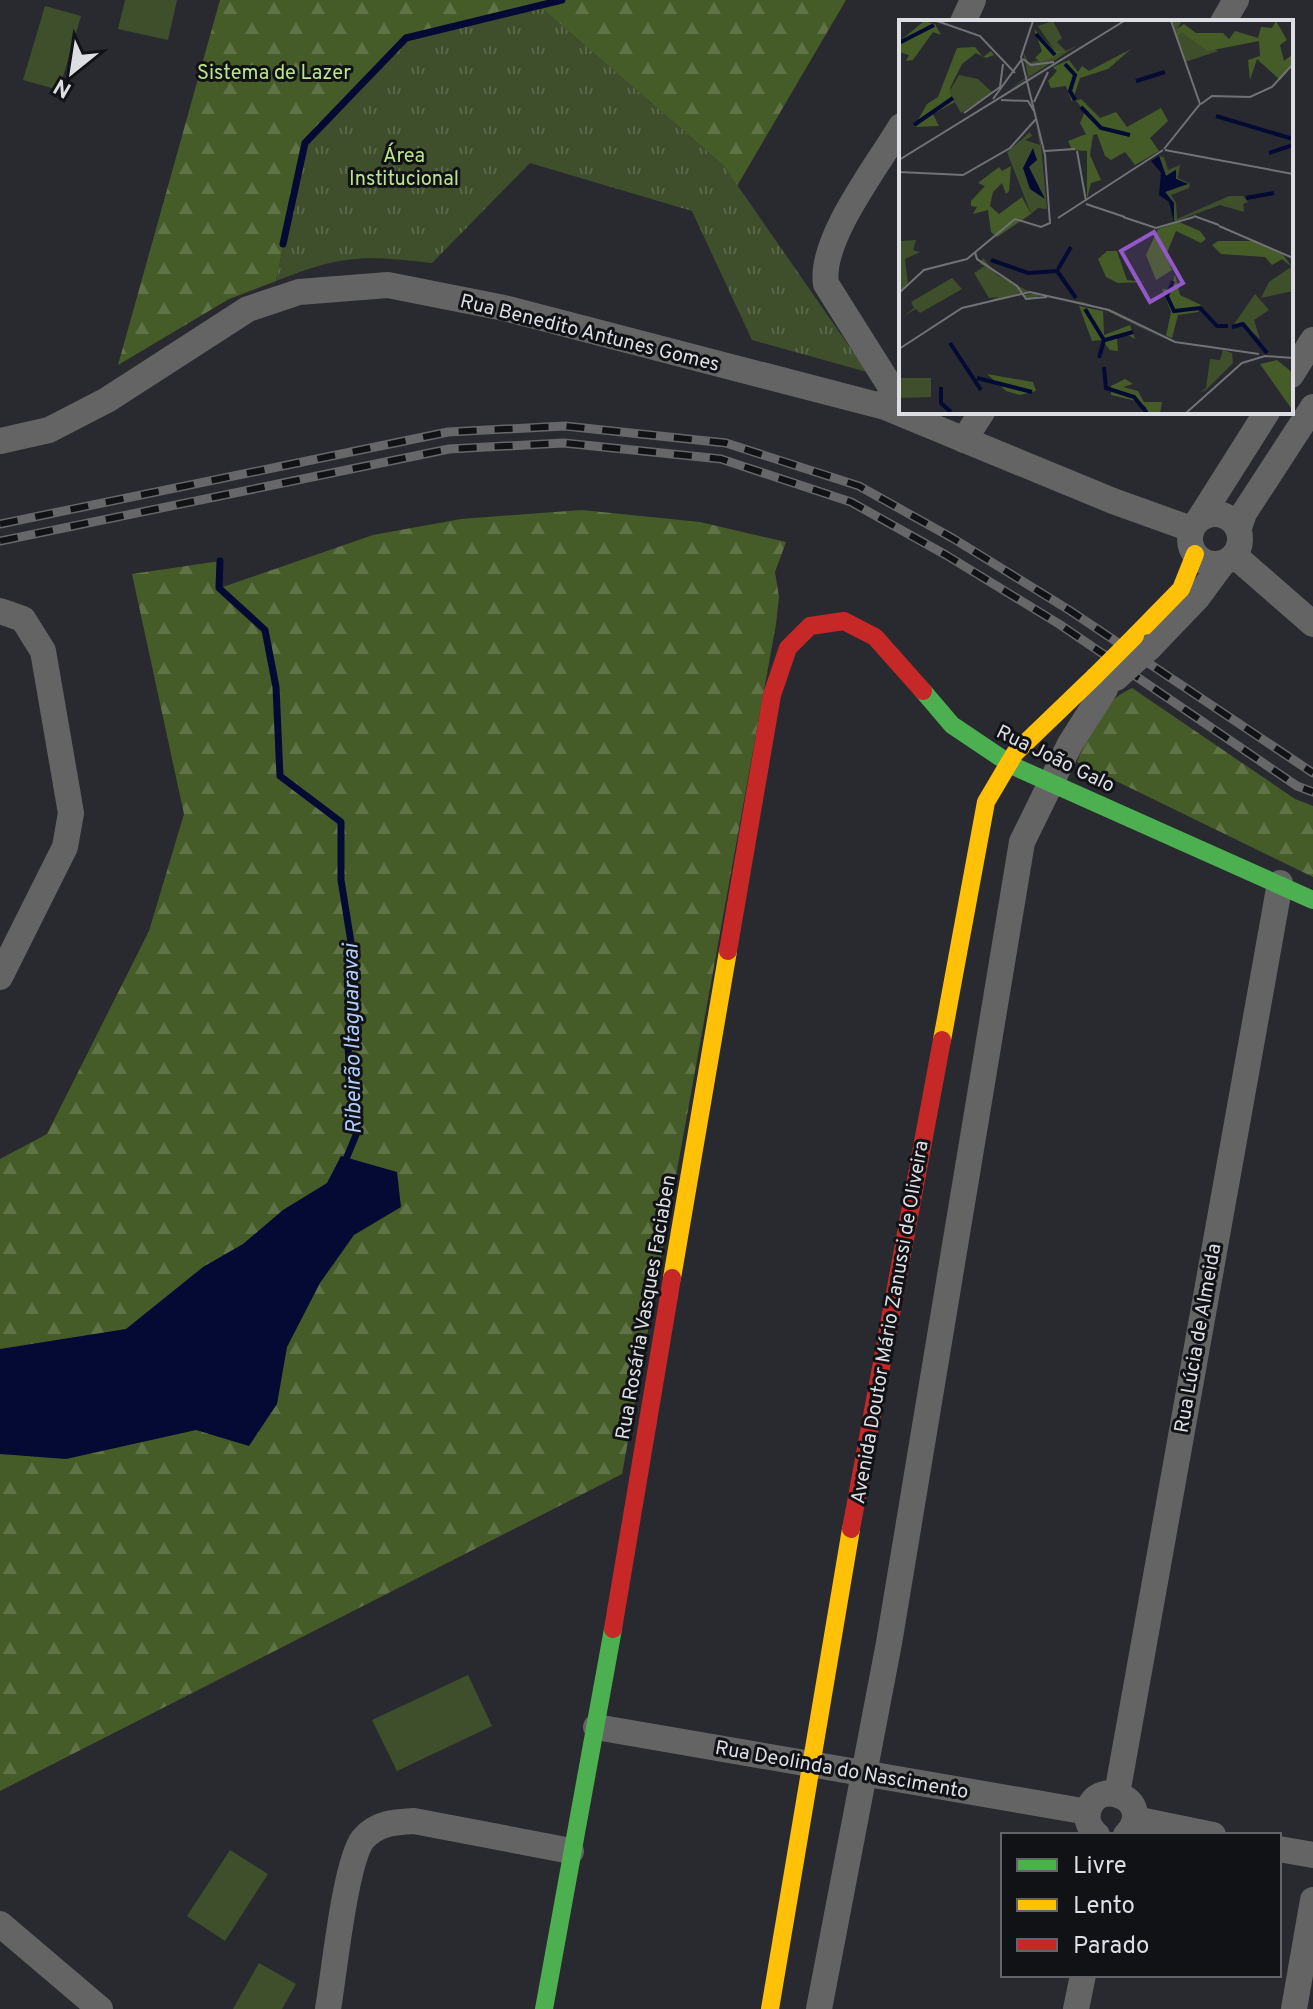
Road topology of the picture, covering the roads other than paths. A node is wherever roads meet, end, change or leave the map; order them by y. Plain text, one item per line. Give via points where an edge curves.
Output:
1 (973, 0) edge
2 (1236, 0) edge
3 (964, 20) edge
4 (1224, 20) edge
5 (899, 129) edge
6 (1312, 344) edge
7 (1293, 372) edge
8 (885, 407) junction
9 (1313, 407) edge
10 (899, 413) edge
11 (902, 414) edge
12 (981, 414) edge
13 (1266, 414) edge
14 (964, 440) junction
15 (0, 441) edge
16 (1239, 528) junction
17 (1196, 534) junction
18 (1229, 560) junction
19 (11, 615) edge
20 (1313, 624) edge
21 (812, 625) joint
22 (1143, 642) junction
23 (1100, 682) junction
24 (1009, 762) junction
25 (1050, 782) junction
26 (1280, 883) junction
27 (1313, 900) edge
28 (0, 977) edge
29 (596, 1727) junction
30 (812, 1763) junction
31 (862, 1771) junction
32 (1117, 1794) junction
33 (1092, 1824) edge
34 (1131, 1827) edge
35 (1192, 1833) edge
36 (1281, 1849) edge
37 (571, 1851) junction
38 (1313, 1855) edge
39 (1313, 1900) edge
40 (0, 1924) edge
41 (1083, 1977) edge
42 (100, 2009) edge
43 (328, 2009) edge
44 (544, 2009) edge
45 (770, 2009) edge
46 (819, 2009) edge
47 (1076, 2009) edge
48 (1294, 2009) edge

1 - 3 street
2 - 4 street
5 - 8 street via 837,234 823,269 826,284 892,389
6 - 7 street
8 - 10 street, Rua Benedito Antunes Gomes
8 - 15 street, Rua Benedito Antunes Gomes via 504,308 388,285 299,292 248,309 107,400 49,430
9 - 16 street
11 - 14 street, Rua Benedito Antunes Gomes
12 - 14 street
13 - 17 street
14 - 17 street, Rua Benedito Antunes Gomes
16 - 17 street via 1229,516 1215,513
16 - 18 street via 1241,542
17 - 18 street via 1208,563
17 - 22 street via 1181,589
18 - 20 street
18 - 22 street via 1197,598
19 - 28 street via 43,651 71,813 65,847
21 - 24 street, Rua João Galo via 850,622 870,634 939,712
21 - 29 street, Rua Rosária Vasques Faciaben via 797,632 785,647 766,728
22 - 23 street, bridge
23 - 24 street, Avenida Doutor Mário Zanussi de Oliveira
23 - 25 street
24 - 25 street, Rua João Galo
24 - 30 street, Avenida Doutor Mário Zanussi de Oliveira via 986,802 831,1635
25 - 26 street, Rua João Galo
25 - 31 street via 1022,842 889,1643
26 - 27 street, Rua João Galo
26 - 32 street, Rua Lúcia de Almeida
29 - 30 street, Rua Deolinda do Nascimento
29 - 37 street, Rua Rosária Vasques Faciaben
30 - 31 street, Rua Deolinda do Nascimento
30 - 45 street, Avenida Doutor Mário Zanussi de Oliveira
31 - 33 street, Rua Deolinda do Nascimento
31 - 46 street
32 - 33 street via 1098,1797
32 - 34 street via 1132,1804
34 - 35 street
36 - 38 street
37 - 43 street via 414,1821 387,1822 371,1831 360,1842 352,1866
37 - 44 street, Rua Rosária Vasques Faciaben
39 - 48 street
40 - 42 street
41 - 47 street

